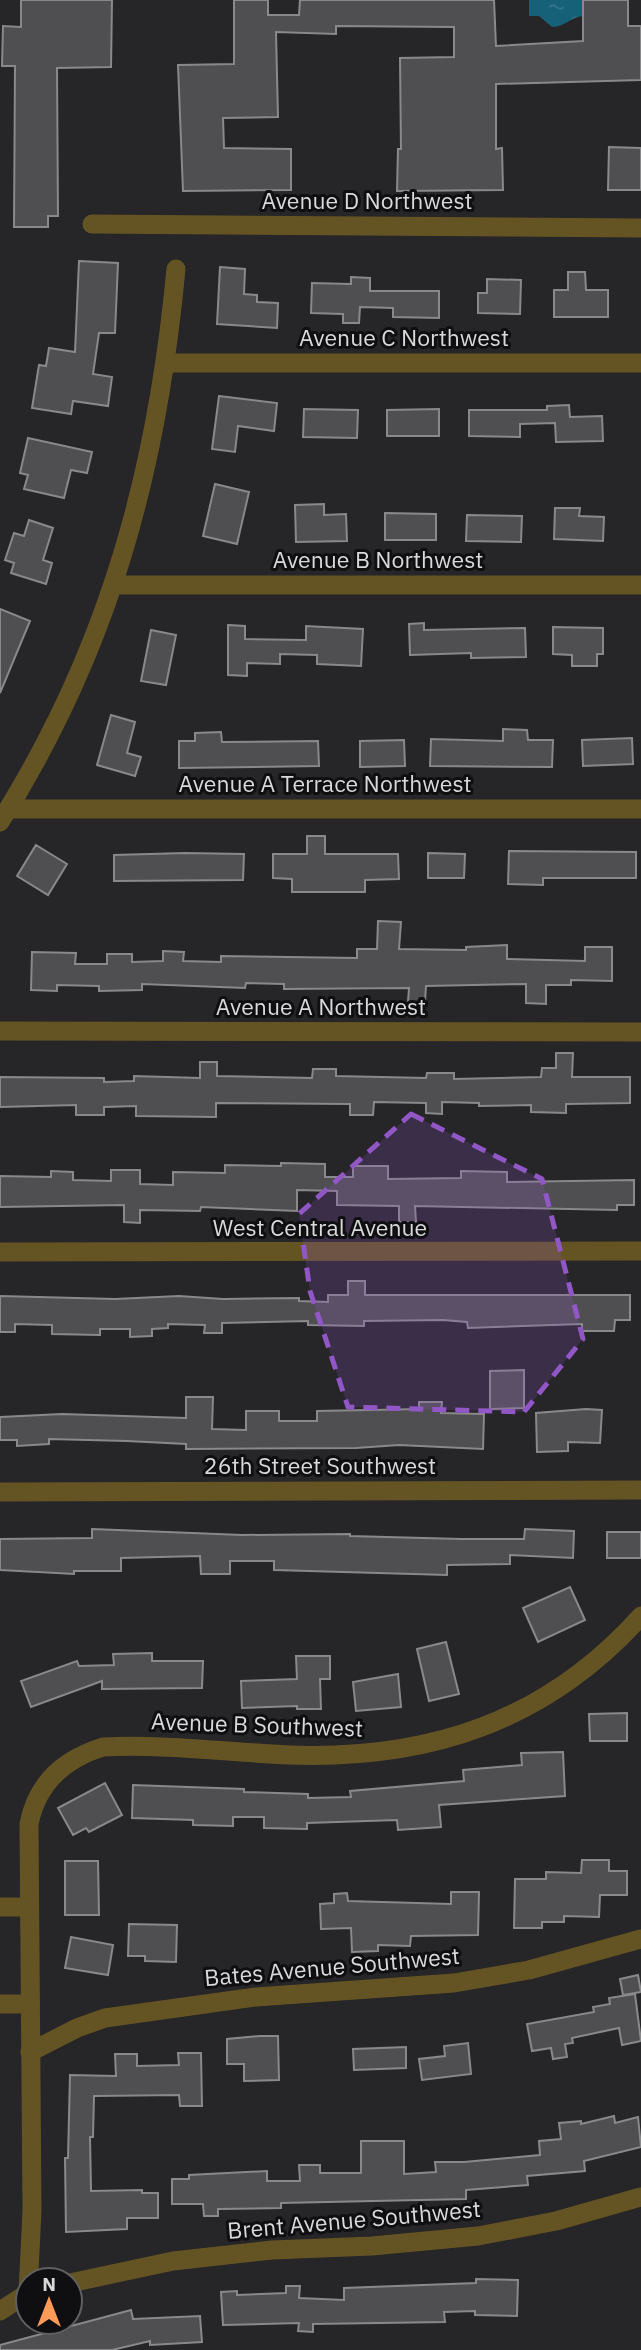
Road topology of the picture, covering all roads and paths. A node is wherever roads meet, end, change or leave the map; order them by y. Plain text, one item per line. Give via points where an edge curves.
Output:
1 (92, 224) dead end
2 (641, 228) edge
3 (176, 270) dead end
4 (167, 363) junction
5 (641, 363) edge
6 (115, 585) junction
7 (641, 585) edge
8 (641, 809) edge
9 (4, 815) edge
10 (0, 1031) edge
11 (641, 1032) edge
12 (641, 1251) edge
13 (0, 1252) edge
14 (641, 1490) edge
15 (0, 1492) edge
16 (641, 1616) edge
17 (0, 1907) edge
18 (29, 1907) junction
19 (641, 1940) edge
20 (0, 2004) edge
21 (28, 2004) junction
22 (30, 2052) junction
23 (641, 2197) edge
24 (29, 2266) edge
25 (84, 2280) edge

1 - 2 street, Avenue D Northwest
3 - 4 street
4 - 5 street, Avenue C Northwest
4 - 6 street via 148,467
6 - 7 street, Avenue B Northwest
6 - 9 street via 76,683
8 - 9 street, Avenue A Terrace Northwest
10 - 11 street, Avenue A Northwest
12 - 13 street, West Central Avenue
14 - 15 street, 26th Street Southwest
16 - 18 street, Avenue B Southwest via 558,1690 501,1721 430,1744 329,1756 131,1746 103,1747 84,1754 46,1783 31,1811
17 - 18 street
18 - 21 street
19 - 22 street, Bates Avenue Southwest via 465,1982 256,1997 105,2018
20 - 21 street
21 - 22 street
22 - 24 street
23 - 25 street, Brent Avenue Southwest via 556,2221 478,2236 173,2261

